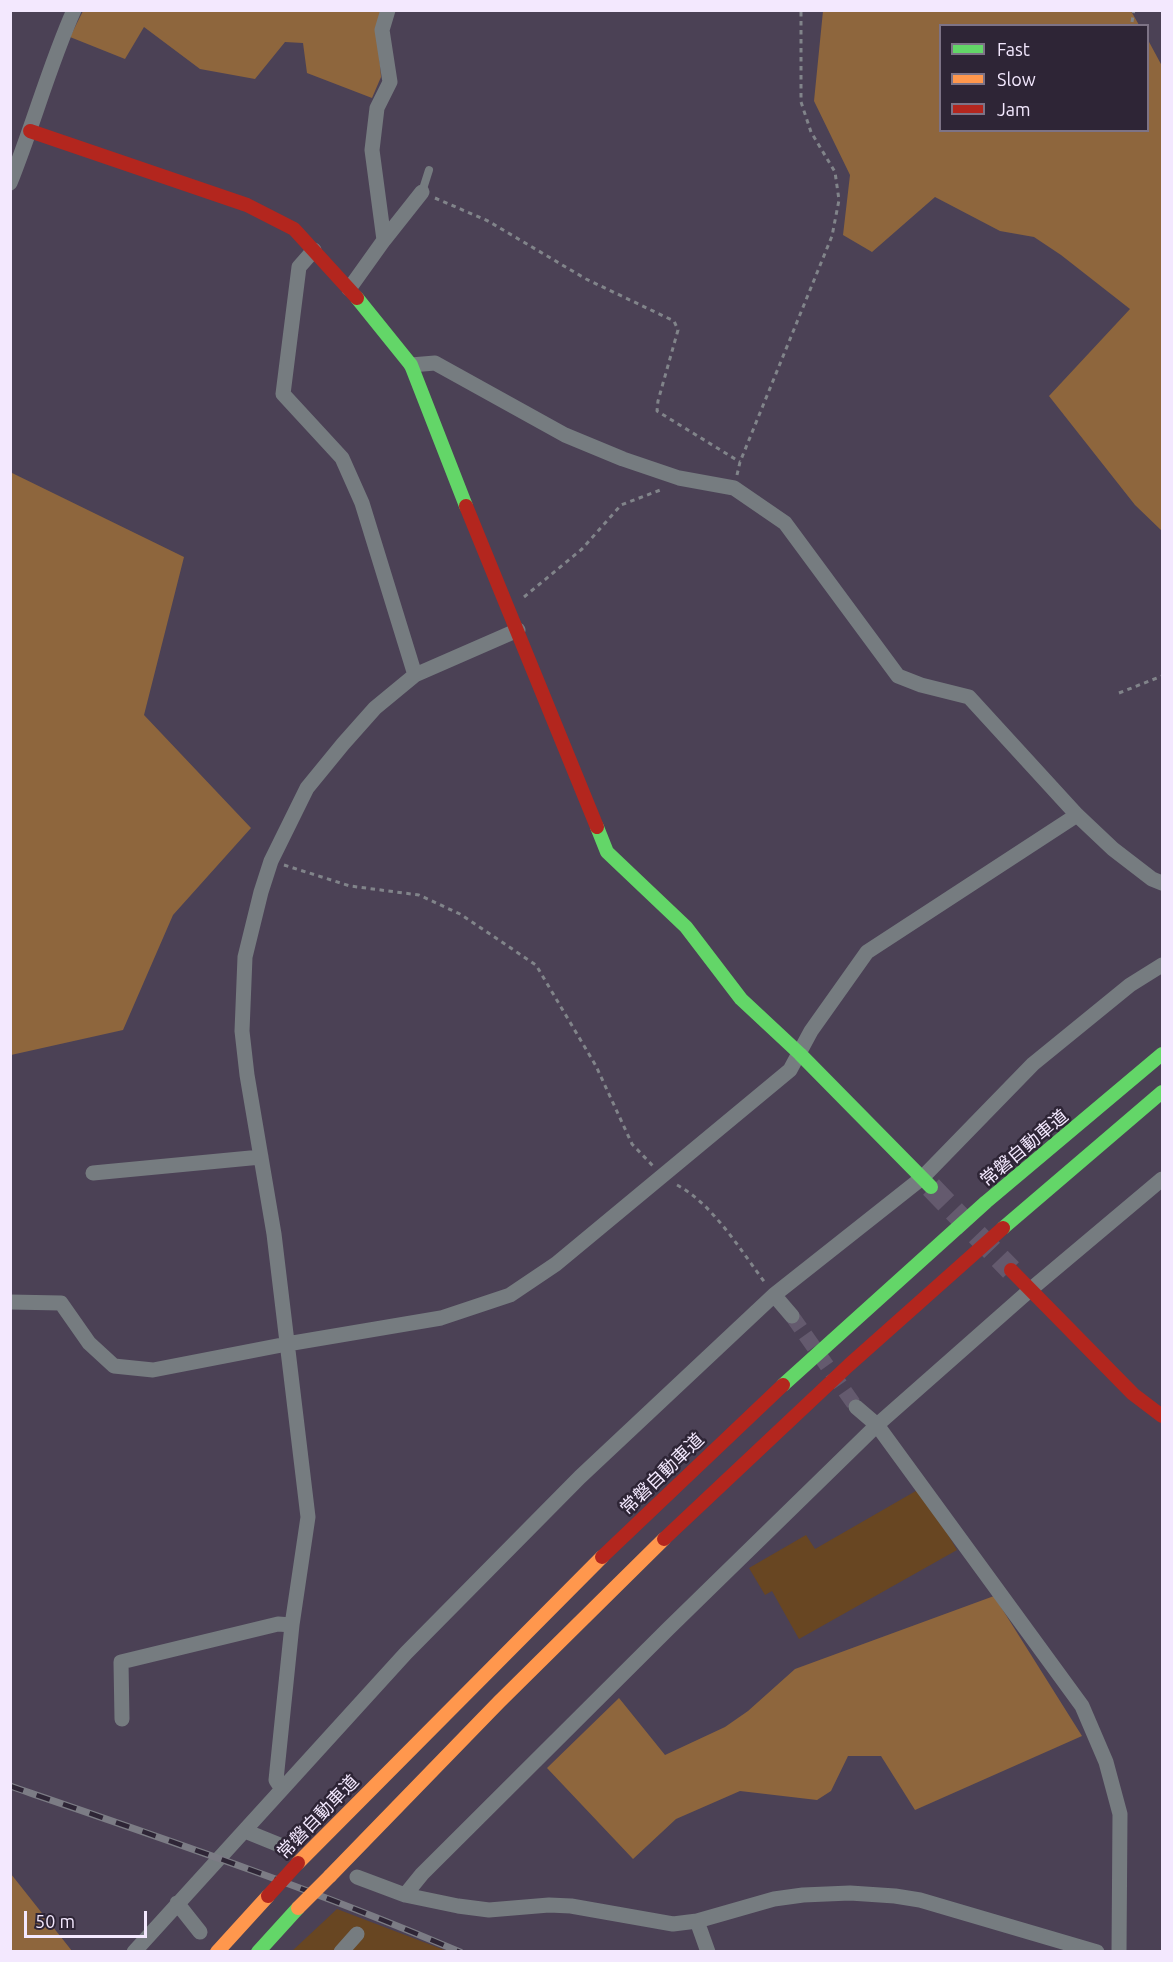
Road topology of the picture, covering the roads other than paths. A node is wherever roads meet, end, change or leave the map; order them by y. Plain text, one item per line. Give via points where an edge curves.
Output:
1 (74, 10) edge
2 (388, 10) edge
3 (30, 131) junction
4 (429, 170) dead end
5 (10, 183) edge
6 (422, 192) joint
7 (384, 240) junction
8 (314, 250) junction
9 (349, 289) junction
10 (411, 365) junction
11 (518, 630) junction
12 (415, 675) junction
13 (1077, 815) junction
14 (1162, 883) edge
15 (1162, 964) edge
16 (800, 1054) junction
17 (1162, 1054) edge
18 (1162, 1092) edge
19 (261, 1157) junction
20 (93, 1173) dead end
21 (1162, 1179) edge
22 (926, 1183) junction
23 (1011, 1270) tunnel mouth
24 (1030, 1290) junction
25 (774, 1295) junction
26 (10, 1302) edge
27 (792, 1316) tunnel mouth
28 (287, 1344) junction
29 (856, 1407) tunnel mouth
30 (1162, 1416) edge
31 (877, 1425) junction
32 (292, 1624) junction
33 (122, 1719) dead end
34 (282, 1789) junction
35 (244, 1831) junction
36 (286, 1848) dead end
37 (357, 1877) dead end
38 (405, 1895) junction
39 (177, 1903) junction
40 (697, 1922) junction
41 (200, 1932) dead end
42 (357, 1934) dead end
43 (134, 1952) edge
44 (217, 1952) edge
45 (258, 1952) edge
46 (341, 1952) edge
47 (708, 1952) edge
48 (1097, 1952) edge
49 (1119, 1952) edge

1 - 3 street
2 - 7 street via 382,30 390,82 377,108 372,150
3 - 5 street
3 - 8 main road via 247,206 294,229
4 - 6 lane
6 - 7 street
7 - 9 street
8 - 9 main road
8 - 12 street via 299,267 283,394 342,458 362,503
9 - 10 main road
10 - 11 main road
10 - 13 street via 435,363 565,435 622,459 679,478 734,488 785,523 898,676 921,686 969,697
11 - 12 street
11 - 16 main road via 607,852 686,927 741,999
12 - 19 street via 375,708 307,788 271,861 261,892 245,957 242,1031
13 - 14 street via 1113,849
13 - 16 street via 867,952 811,1031
15 - 22 street via 1130,985 1033,1064
16 - 22 main road
16 - 28 street via 790,1070 663,1178 556,1264 510,1295 441,1318
17 - 44 main road, 常磐自動車道, bridge via 954,1231 702,1460 526,1631 298,1863
18 - 45 main road, bridge via 809,1400 452,1747
19 - 20 street
19 - 28 street
21 - 24 street
22 - 25 street
23 - 24 main road
24 - 30 main road via 1133,1394
24 - 31 street
25 - 27 street
25 - 34 street via 564,1494 406,1653
26 - 28 street via 61,1303 89,1343 114,1366 153,1370
28 - 32 street via 308,1517
29 - 31 street
31 - 38 street
31 - 49 street via 1082,1706 1106,1762 1120,1814
32 - 33 street via 278,1624 121,1662
32 - 34 street via 276,1779
34 - 35 street
35 - 36 street
35 - 39 street
37 - 38 street
38 - 40 street via 489,1910 571,1906 673,1924
39 - 41 street
39 - 43 street
40 - 47 street
40 - 48 street via 774,1899 803,1895 895,1896
42 - 46 street

